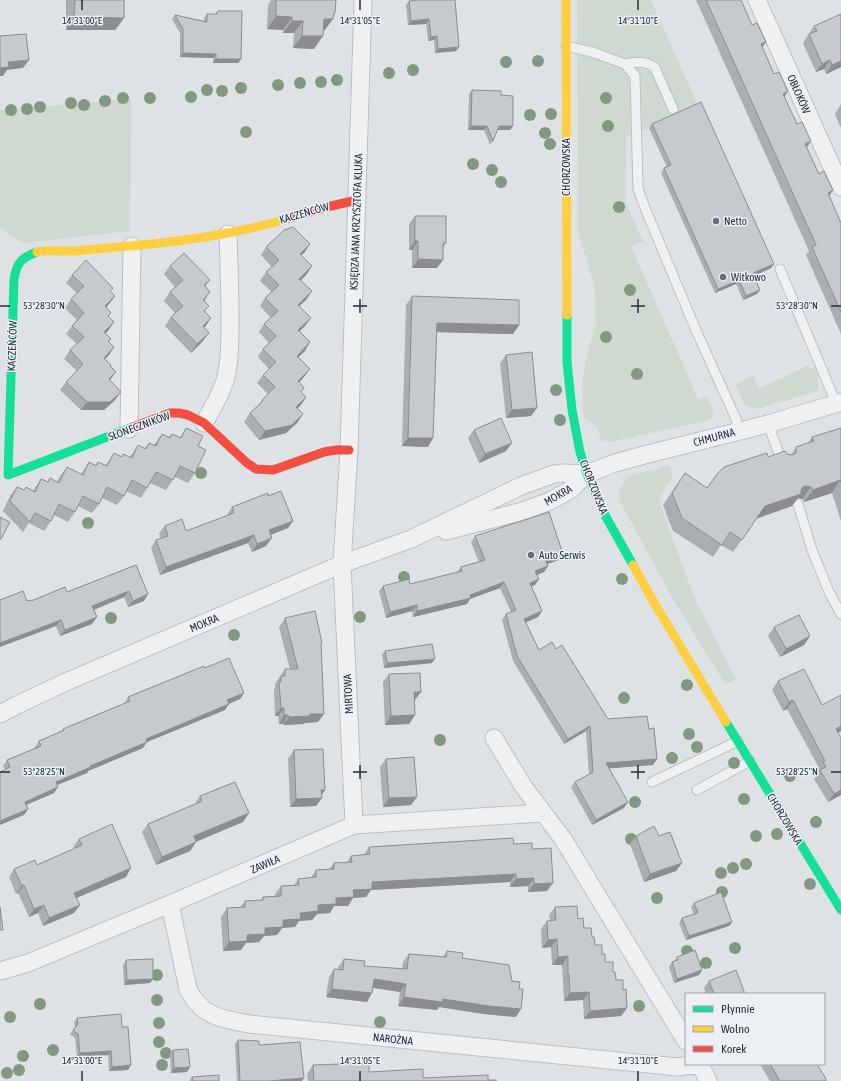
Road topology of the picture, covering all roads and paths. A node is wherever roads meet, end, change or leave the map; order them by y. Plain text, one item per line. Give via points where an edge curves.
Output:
1 (363, 0) edge
2 (566, 0) edge
3 (757, 0) edge
4 (566, 46) junction
5 (625, 64) junction
6 (673, 109) dead end
7 (841, 187) edge
8 (357, 200) junction
9 (228, 234) junction
10 (132, 246) junction
11 (780, 269) dead end
12 (839, 402) edge
13 (204, 423) junction
14 (768, 424) junction
15 (129, 429) junction
16 (739, 430) junction
17 (349, 450) junction
18 (782, 462) edge
19 (587, 474) junction
20 (8, 475) joint
21 (798, 504) edge
22 (411, 539) junction
23 (342, 564) junction
24 (841, 614) edge
25 (0, 714) edge
26 (494, 738) dead end
27 (738, 741) junction
28 (750, 760) junction
29 (652, 782) dead end
30 (697, 790) dead end
31 (542, 813) junction
32 (354, 825) junction
33 (170, 904) junction
34 (841, 910) edge
35 (0, 971) edge
36 (685, 1039) edge
37 (692, 1065) edge
38 (700, 1065) edge
39 (708, 1081) edge

1 - 8 street, KSIĘDZA JANA KRZYSZTOFA KLUKA
2 - 4 street, CHORZOWSKA
3 - 7 street, OBŁOKÓW
4 - 5 lane
4 - 19 street, CHORZOWSKA via 567,362 575,429
5 - 6 lane via 637,62 650,64 655,68
5 - 16 lane via 635,76 638,189
8 - 9 street, KACZEŃCÓW
8 - 17 street, KSIĘDZA JANA KRZYSZTOFA KLUKA
9 - 10 street, KACZEŃCÓW
9 - 13 street via 228,365 219,396
10 - 15 street
10 - 20 street, KACZEŃCÓW via 41,251 25,257 18,264 14,279
11 - 12 lane
12 - 14 street, CHMURNA
13 - 15 street, SŁONECZNIKÓW via 188,415 174,413
13 - 17 street, SŁONECZNIKÓW via 247,463 264,470 286,466 324,452
14 - 16 street, CHMURNA
14 - 18 lane
15 - 20 street, SŁONECZNIKÓW
16 - 19 street, CHMURNA via 612,464
17 - 23 street, KSIĘDZA JANA KRZYSZTOFA KLUKA
19 - 22 street, MOKRA via 570,490 523,511
19 - 22 street, MOKRA via 564,472 541,478
19 - 27 street, CHORZOWSKA via 616,537
21 - 24 lane via 812,550
22 - 23 street, MOKRA
23 - 25 street, MOKRA via 66,682
23 - 32 street, MIRTOWA
26 - 31 street
27 - 28 street, CHORZOWSKA
27 - 29 lane
28 - 30 lane
28 - 34 street, CHORZOWSKA
31 - 32 street, ZAWIŁA
31 - 36 street via 563,839
32 - 33 street, ZAWIŁA
33 - 35 street, ZAWIŁA via 28,963
33 - 37 street, NAROŻNA via 188,989 193,999 215,1017 249,1024 678,1067
38 - 39 street, NAROŻNA

